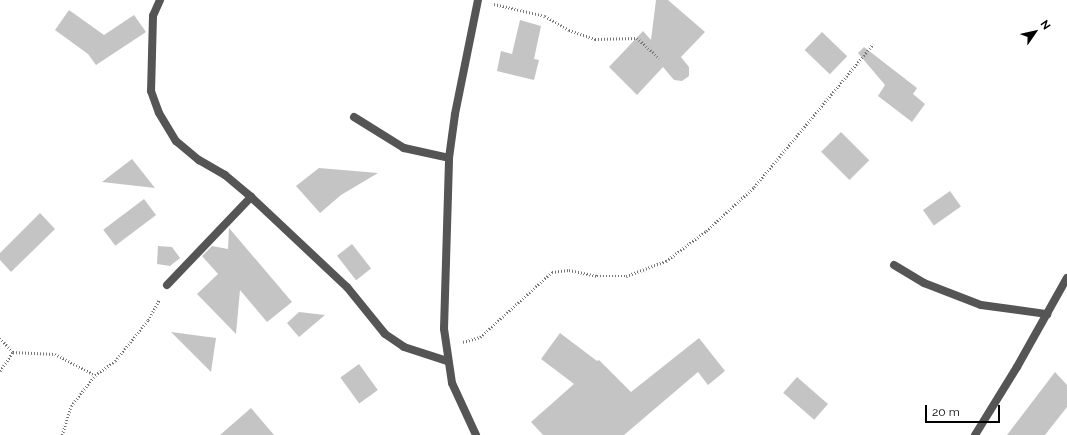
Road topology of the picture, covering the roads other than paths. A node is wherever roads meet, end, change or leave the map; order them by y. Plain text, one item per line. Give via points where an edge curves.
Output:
1 (160, 0) edge
2 (478, 0) edge
3 (354, 117) dead end
4 (449, 158) junction
5 (250, 197) junction
6 (894, 265) dead end
7 (1067, 278) edge
8 (167, 285) road end
9 (1047, 314) junction
10 (447, 361) junction
11 (476, 435) edge
12 (975, 435) edge

1 - 5 street via 152,16 151,91 159,113 176,141 225,175
2 - 4 street via 455,114
3 - 4 street via 404,148
4 - 10 street via 445,346
5 - 8 street
5 - 10 street via 347,288 385,334 404,348
6 - 9 street via 924,283 980,305
7 - 9 street
9 - 12 street
10 - 11 street via 461,408

